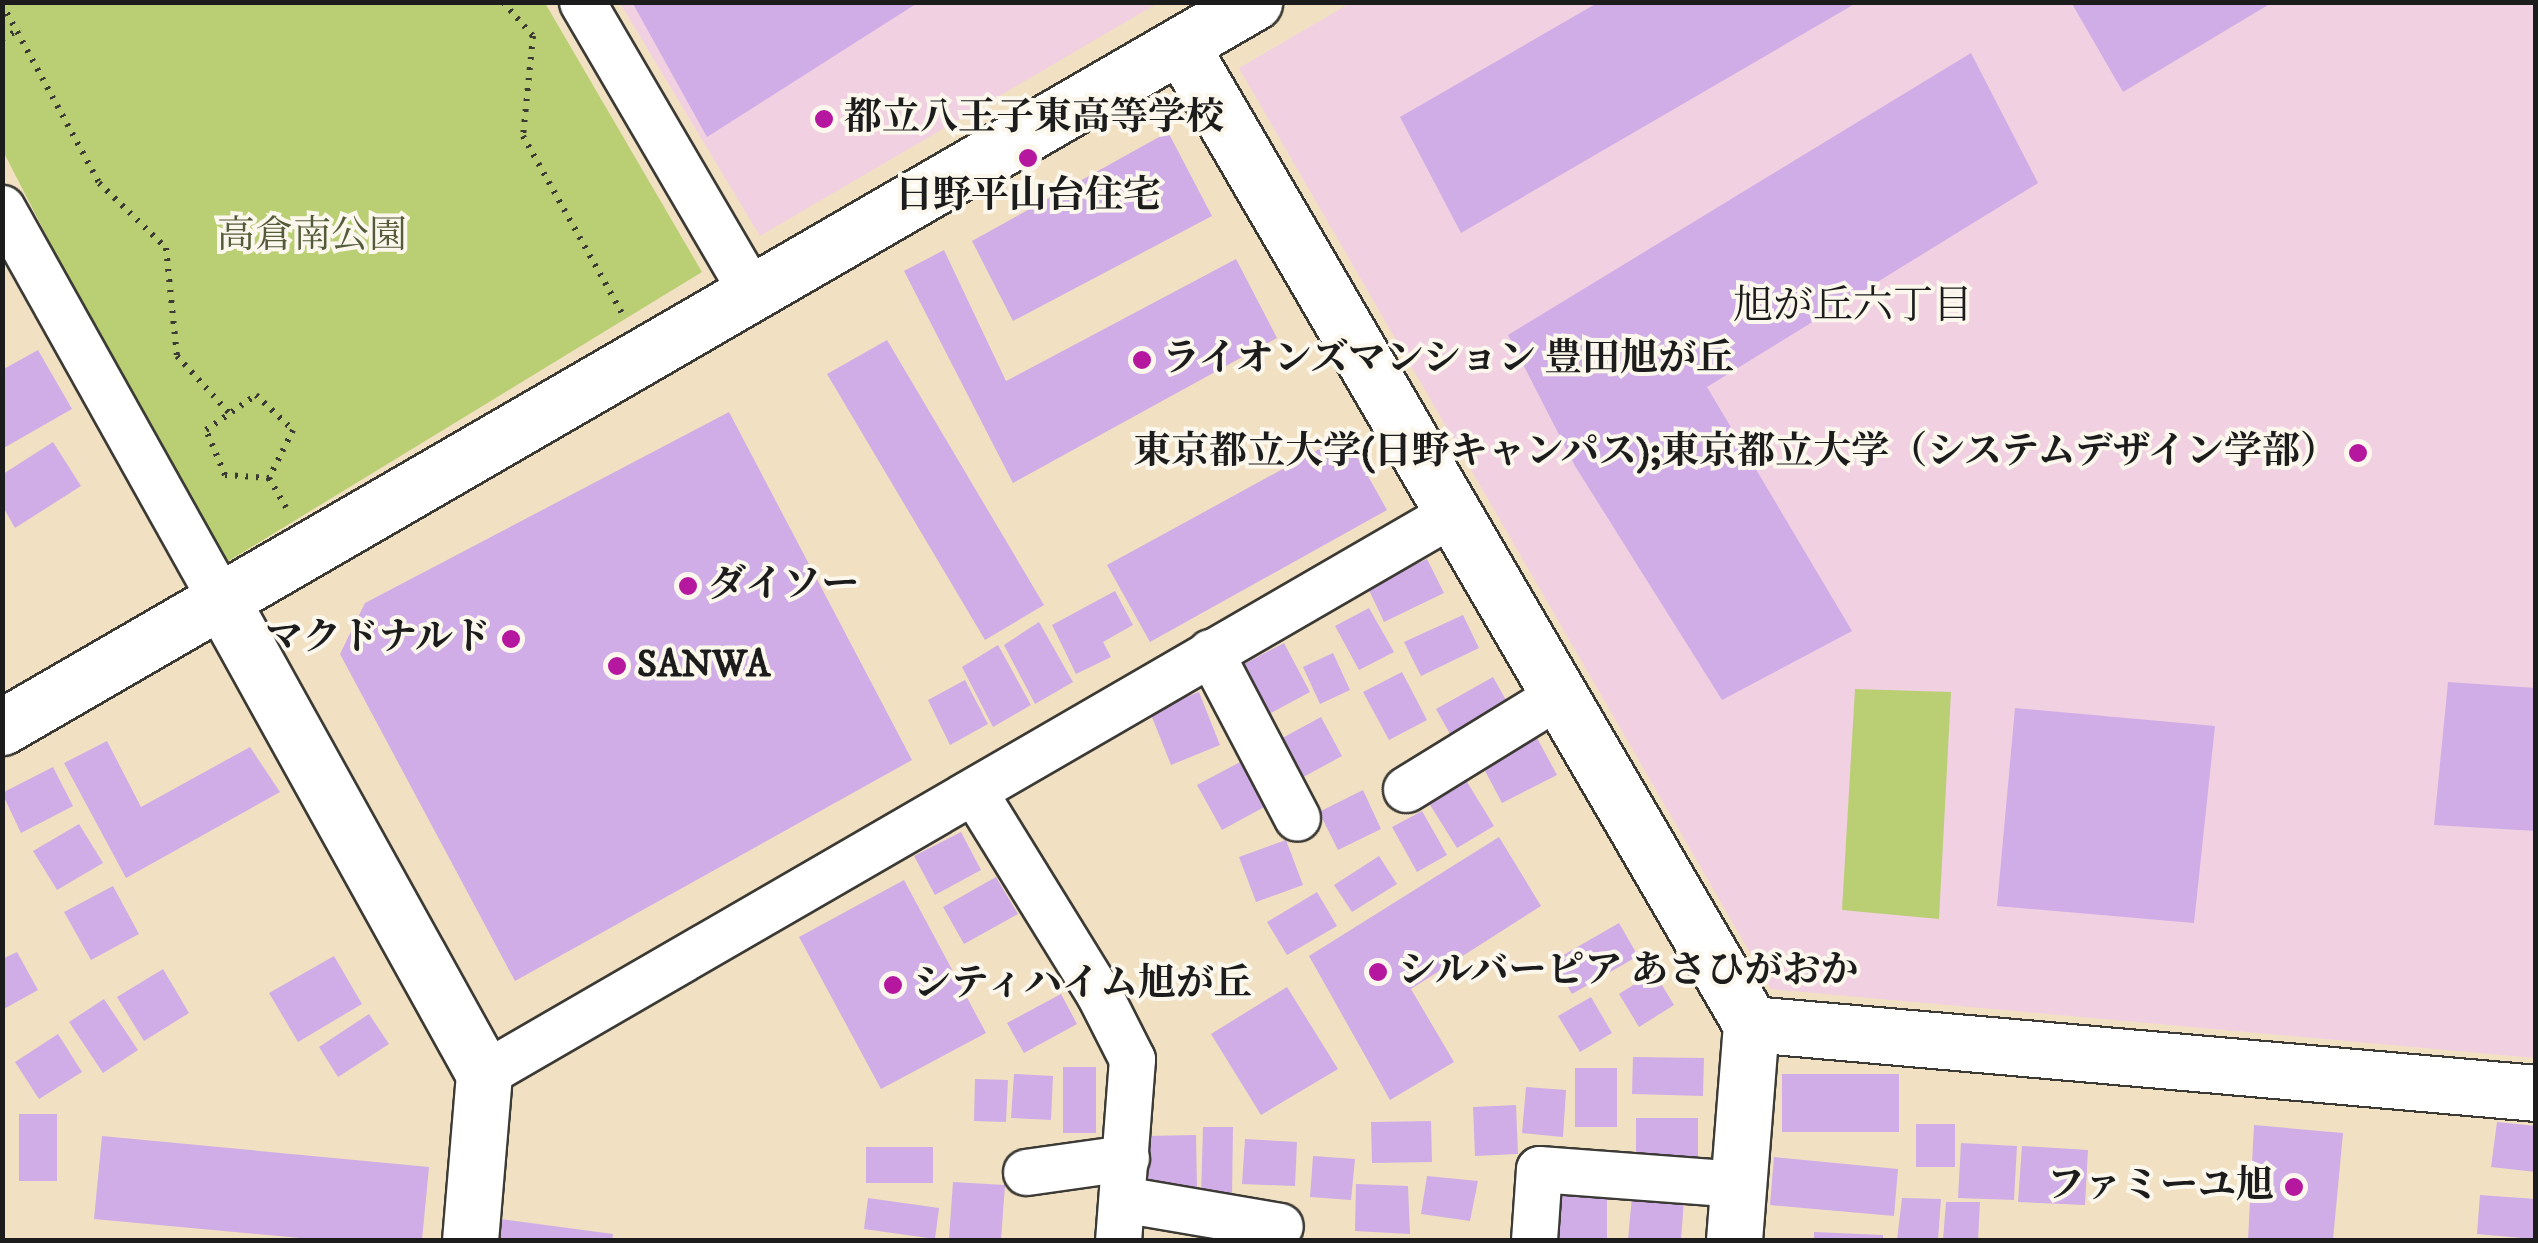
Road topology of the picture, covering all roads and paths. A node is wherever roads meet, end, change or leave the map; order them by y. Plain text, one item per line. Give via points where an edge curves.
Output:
1 (502, 2) edge
2 (582, 2) edge
3 (1254, 2) edge
4 (2, 4) edge
5 (20, 29) junction
6 (2, 39) edge
7 (1181, 46) junction
8 (2, 208) edge
9 (751, 291) junction
10 (627, 321) dead end
11 (230, 414) junction
12 (269, 478) junction
13 (1452, 512) junction
14 (294, 521) dead end
15 (224, 605) junction
16 (1210, 652) junction
17 (1558, 694) junction
18 (2, 727) edge
19 (1406, 789) dead end
20 (976, 794) junction
21 (1297, 818) dead end
22 (1751, 1024) junction
23 (484, 1074) junction
24 (2536, 1093) edge
25 (1026, 1172) dead end
26 (1738, 1184) junction
27 (1122, 1199) edge
28 (1280, 1226) dead end
29 (470, 1240) edge
30 (1534, 1240) edge
31 (1734, 1240) edge

1 - 10 path via 532,36 523,136
2 - 9 street
3 - 7 street
4 - 5 path
5 - 6 path
5 - 11 path via 99,183 166,248 177,356
7 - 9 street
7 - 13 street
8 - 15 street
9 - 15 street
11 - 12 path via 206,430 225,476
11 - 12 path via 256,395 292,430
12 - 14 path
13 - 16 street
13 - 17 street
15 - 18 street
15 - 23 street
16 - 20 street
16 - 21 street
17 - 19 street
17 - 22 street
20 - 23 street
20 - 27 street via 1100,994 1132,1060
22 - 24 street
22 - 26 street
23 - 29 street
25 - 27 street
26 - 30 street via 1539,1169
26 - 31 street
27 - 28 street

